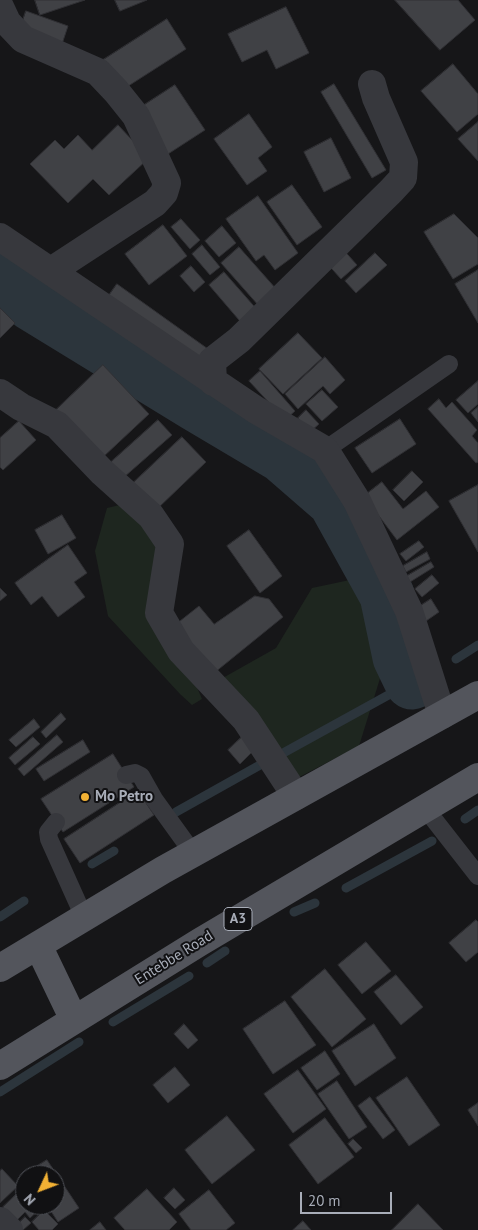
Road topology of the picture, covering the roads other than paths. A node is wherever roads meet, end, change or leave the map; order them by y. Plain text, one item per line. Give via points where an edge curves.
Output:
1 (0, 7) edge
2 (372, 84) dead end
3 (0, 237) edge
4 (50, 271) junction
5 (449, 364) dead end
6 (213, 382) junction
7 (0, 392) edge
8 (325, 450) junction
9 (478, 695) edge
10 (442, 715) junction
11 (126, 775) dead end
12 (478, 776) edge
13 (296, 796) junction
14 (425, 808) junction
15 (56, 822) dead end
16 (193, 853) junction
17 (478, 876) edge
18 (84, 917) junction
19 (38, 945) junction
20 (0, 968) edge
21 (74, 1020) junction
22 (0, 1066) edge
23 (0, 1221) edge
24 (9, 1230) edge

1 - 4 street via 6,22 23,39 98,72 136,116 167,183 164,193 155,203
2 - 6 street via 404,162 403,178 239,340 212,361
3 - 4 street
4 - 6 street
5 - 8 lane
6 - 8 street
7 - 13 street via 21,407 57,424 102,472 151,516 170,544 159,613 181,651 246,720
8 - 10 street via 357,501 409,612
9 - 10 main road
10 - 13 main road
11 - 16 lane via 135,773 141,776
12 - 14 main road, Entebbe Road / A3
13 - 16 main road
14 - 17 lane
14 - 21 main road, Entebbe Road / A3
15 - 18 lane via 48,832 49,839
16 - 18 main road
18 - 19 main road
19 - 20 main road
19 - 21 main road
21 - 22 main road, Entebbe Road / A3
23 - 24 street

